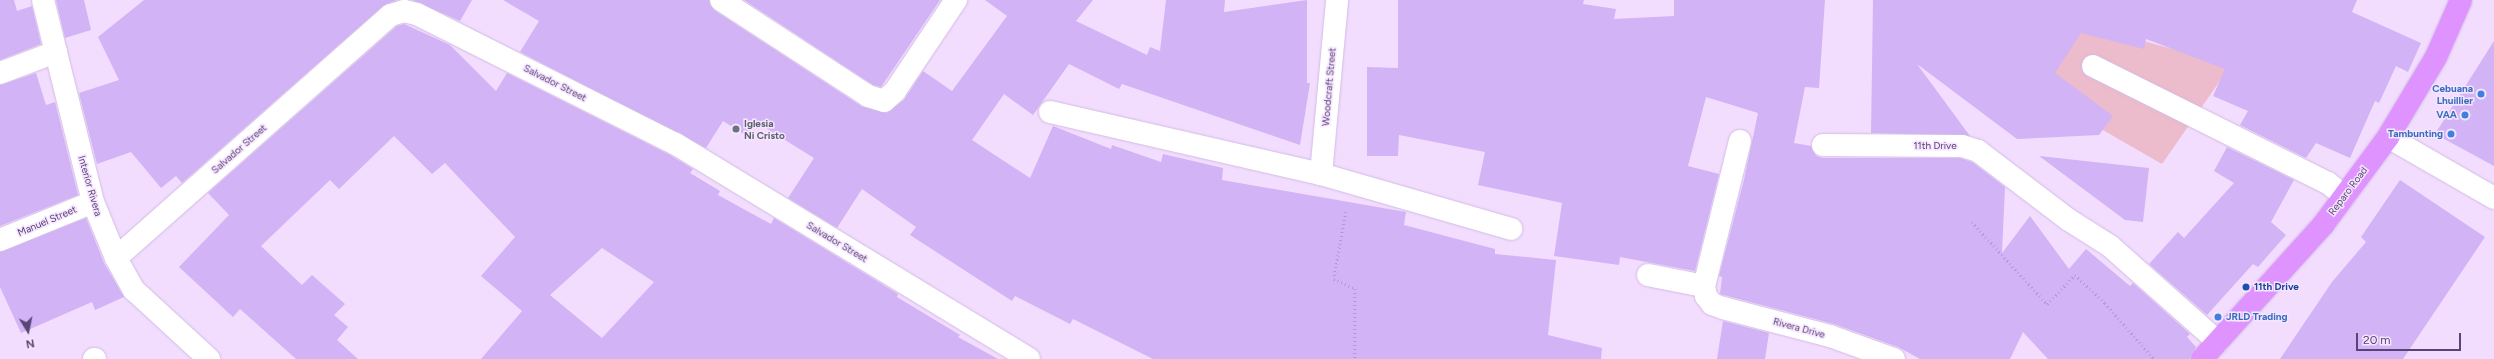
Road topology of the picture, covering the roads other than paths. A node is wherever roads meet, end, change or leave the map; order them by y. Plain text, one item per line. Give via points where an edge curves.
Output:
1 (43, 0) edge
2 (721, 0) edge
3 (956, 0) edge
4 (1337, 0) edge
5 (2461, 0) edge
6 (56, 52) junction
7 (2093, 66) dead end
8 (0, 73) edge
9 (1050, 112) dead end
10 (2388, 138) junction
11 (1740, 141) dead end
12 (1823, 145) dead end
13 (1330, 176) junction
14 (2344, 196) junction
15 (2494, 198) edge
16 (93, 202) junction
17 (1511, 229) dead end
18 (0, 240) edge
19 (116, 258) junction
20 (1648, 275) dead end
21 (1705, 291) junction
22 (2218, 342) junction
23 (209, 359) edge
24 (1029, 359) edge
25 (1894, 359) edge
26 (2202, 359) edge

1 - 6 street, Interior Rivera
2 - 3 street via 868,96 884,101 895,91
4 - 13 street, Woodcraft Street
5 - 10 main road, Reparo Road via 2436,57
6 - 8 street
6 - 16 street, Interior Rivera
7 - 14 street via 2328,183
9 - 13 street
10 - 14 main road, Reparo Road
10 - 15 street
11 - 21 street
12 - 22 street, 11th Drive via 1962,146 1978,151 2069,220 2110,246
13 - 17 street
14 - 22 main road, Reparo Road via 2323,225
16 - 18 street, Manuel Street
16 - 19 street, Interior Rivera
19 - 23 street, Interior Rivera via 134,290
19 - 24 street, Salvador Street via 391,15 404,11 417,14 676,144
20 - 21 street
21 - 25 street, Rivera Drive via 1712,304 1723,308 1830,336
22 - 26 main road, Reparo Road

